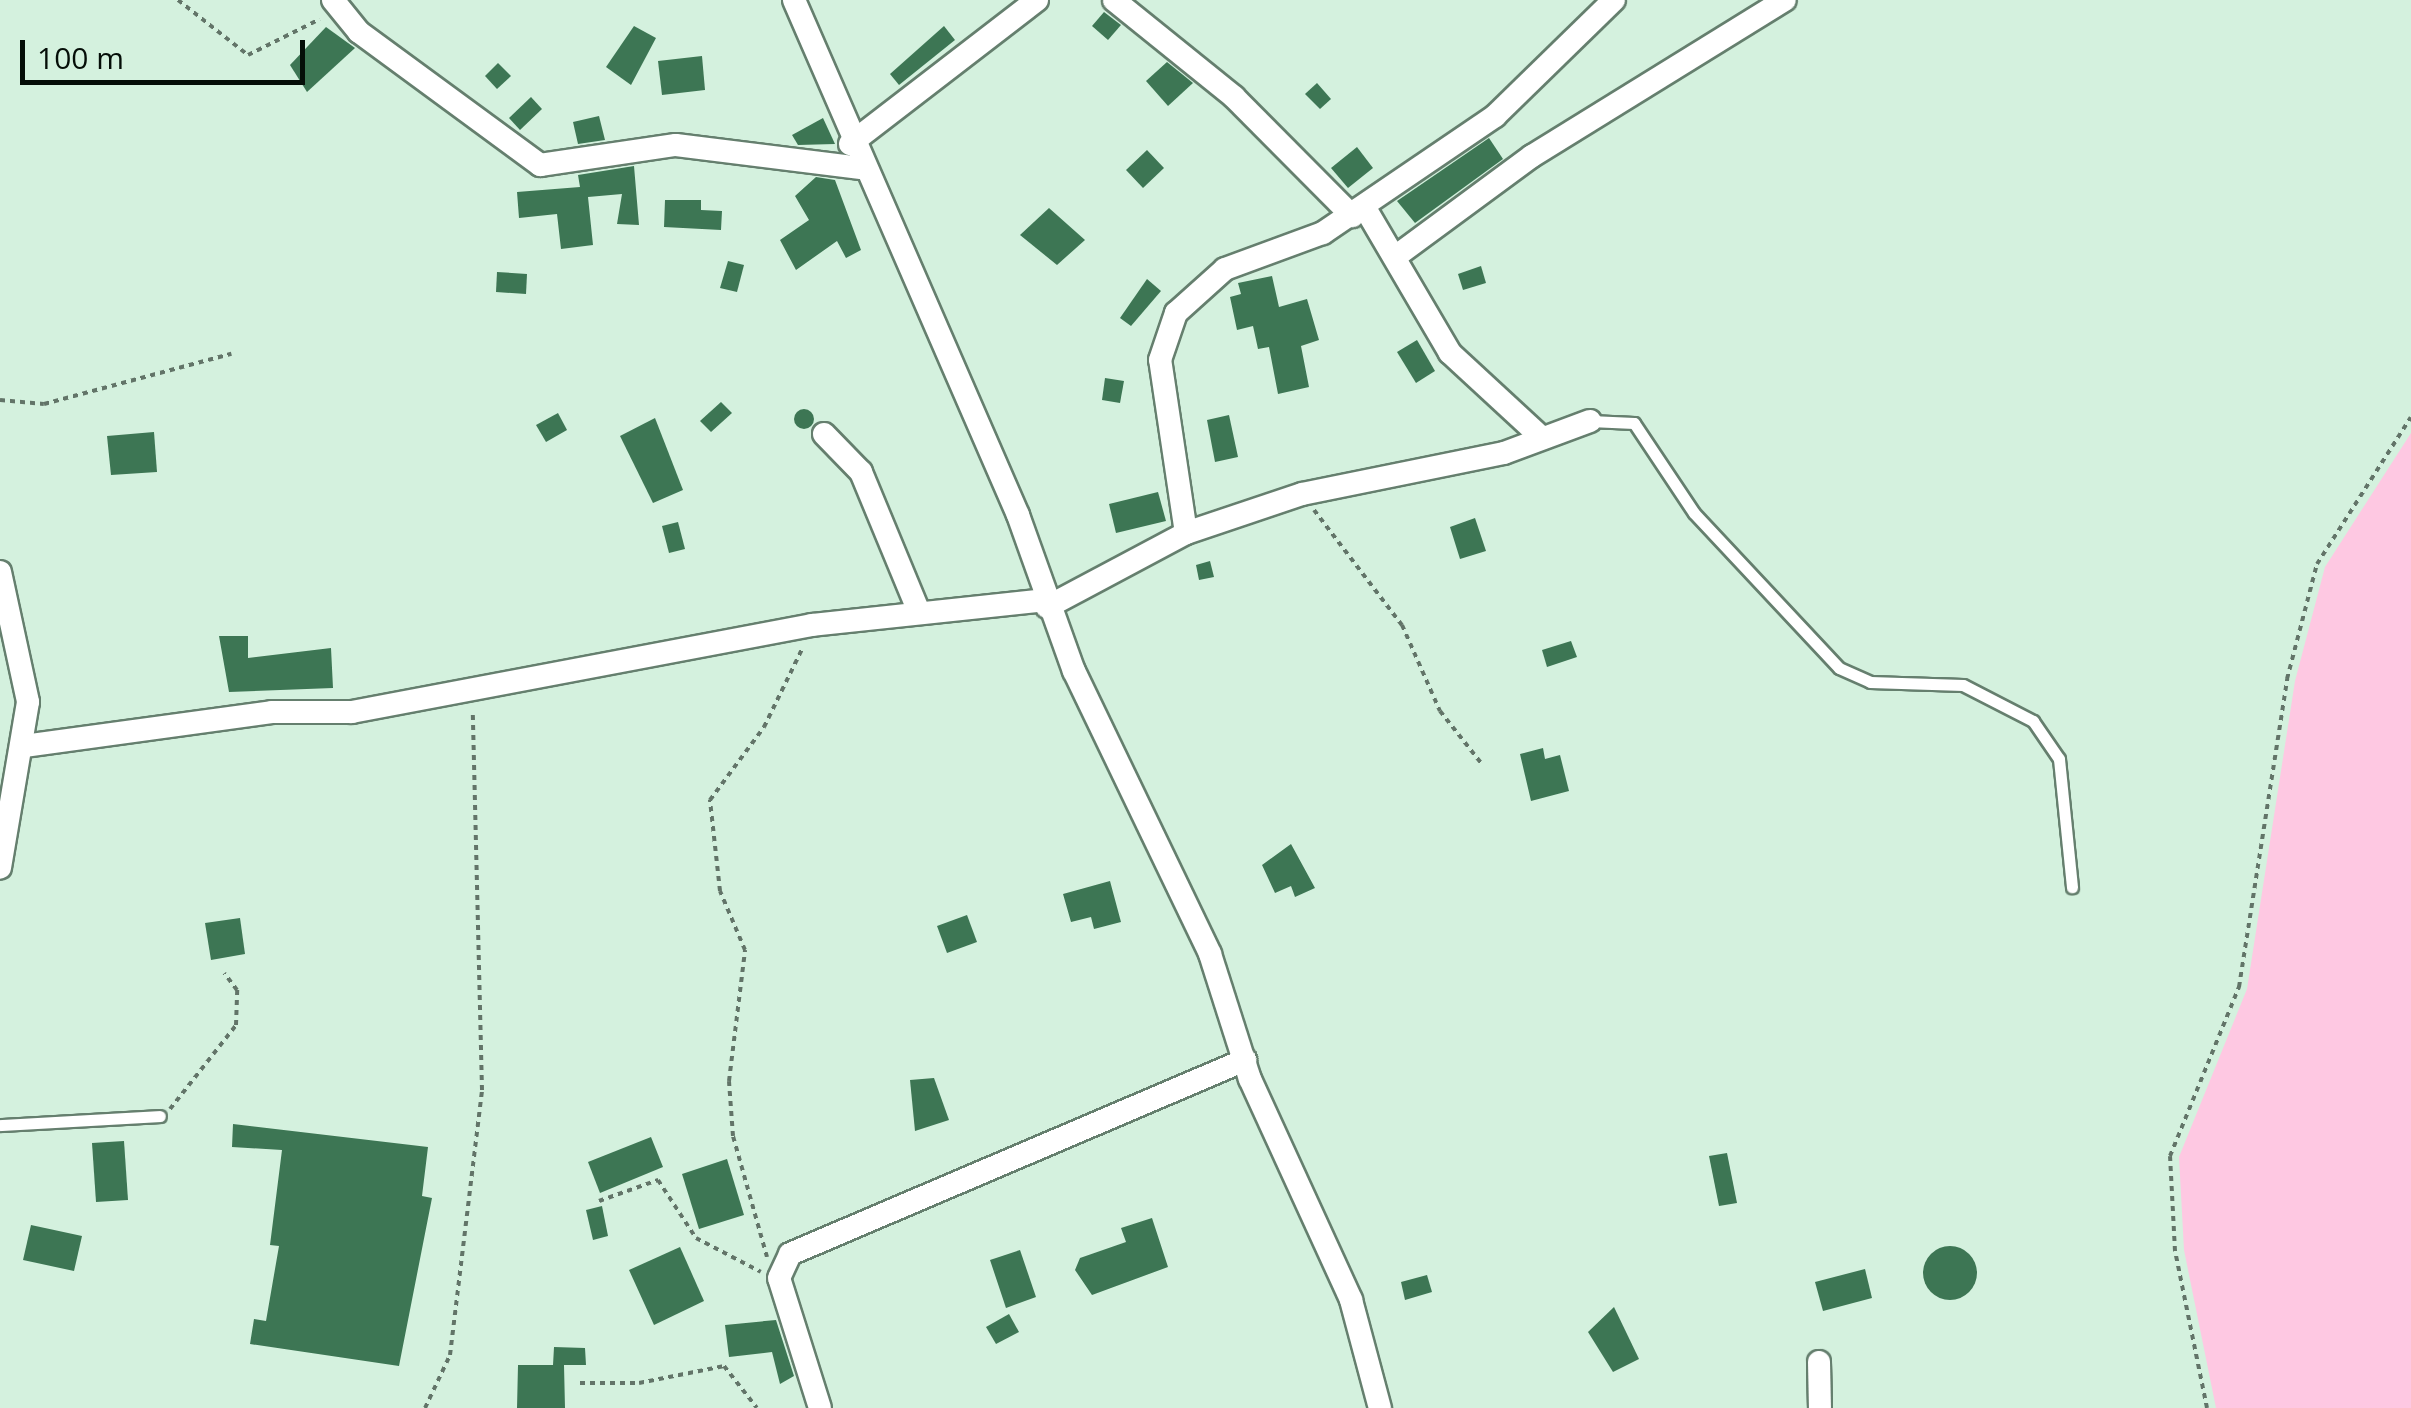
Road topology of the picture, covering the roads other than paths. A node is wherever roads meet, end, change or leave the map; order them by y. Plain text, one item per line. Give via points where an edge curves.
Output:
1 (794, 0) edge
2 (1038, 0) edge
3 (1114, 0) edge
4 (1614, 0) edge
5 (1784, 0) edge
6 (334, 4) edge
7 (850, 144) junction
8 (861, 168) junction
9 (1358, 212) junction
10 (1399, 254) junction
11 (1590, 421) joint
12 (824, 434) dead end
13 (1542, 438) junction
14 (1186, 534) junction
15 (0, 572) edge
16 (1046, 604) junction
17 (919, 612) junction
18 (24, 746) junction
19 (0, 868) edge
20 (2072, 887) dead end
21 (1245, 1060) junction
22 (160, 1116) road end
23 (0, 1125) edge
24 (1819, 1362) dead end
25 (815, 1406) edge
26 (1380, 1408) edge
27 (1820, 1408) edge

1 - 7 street
2 - 7 street
3 - 9 street via 1234,96
4 - 9 street via 1519,99
5 - 10 street via 1532,156
6 - 8 street via 540,164 676,144
7 - 8 street
8 - 16 street via 974,411
9 - 10 street
9 - 14 street via 1224,270 1176,313 1160,360
10 - 13 street via 1450,352
11 - 13 street
11 - 20 lane via 1634,423 1694,513 1839,668 1870,682 1962,685 2033,721 2059,758
12 - 17 street via 861,472
13 - 14 street via 1302,494
14 - 16 street
15 - 18 street via 28,702
16 - 17 street
16 - 21 street via 1210,954
17 - 18 street via 812,625 352,712 272,712
18 - 19 street
21 - 25 street via 790,1254 779,1278
21 - 26 street via 1351,1300
22 - 23 lane
24 - 27 street

